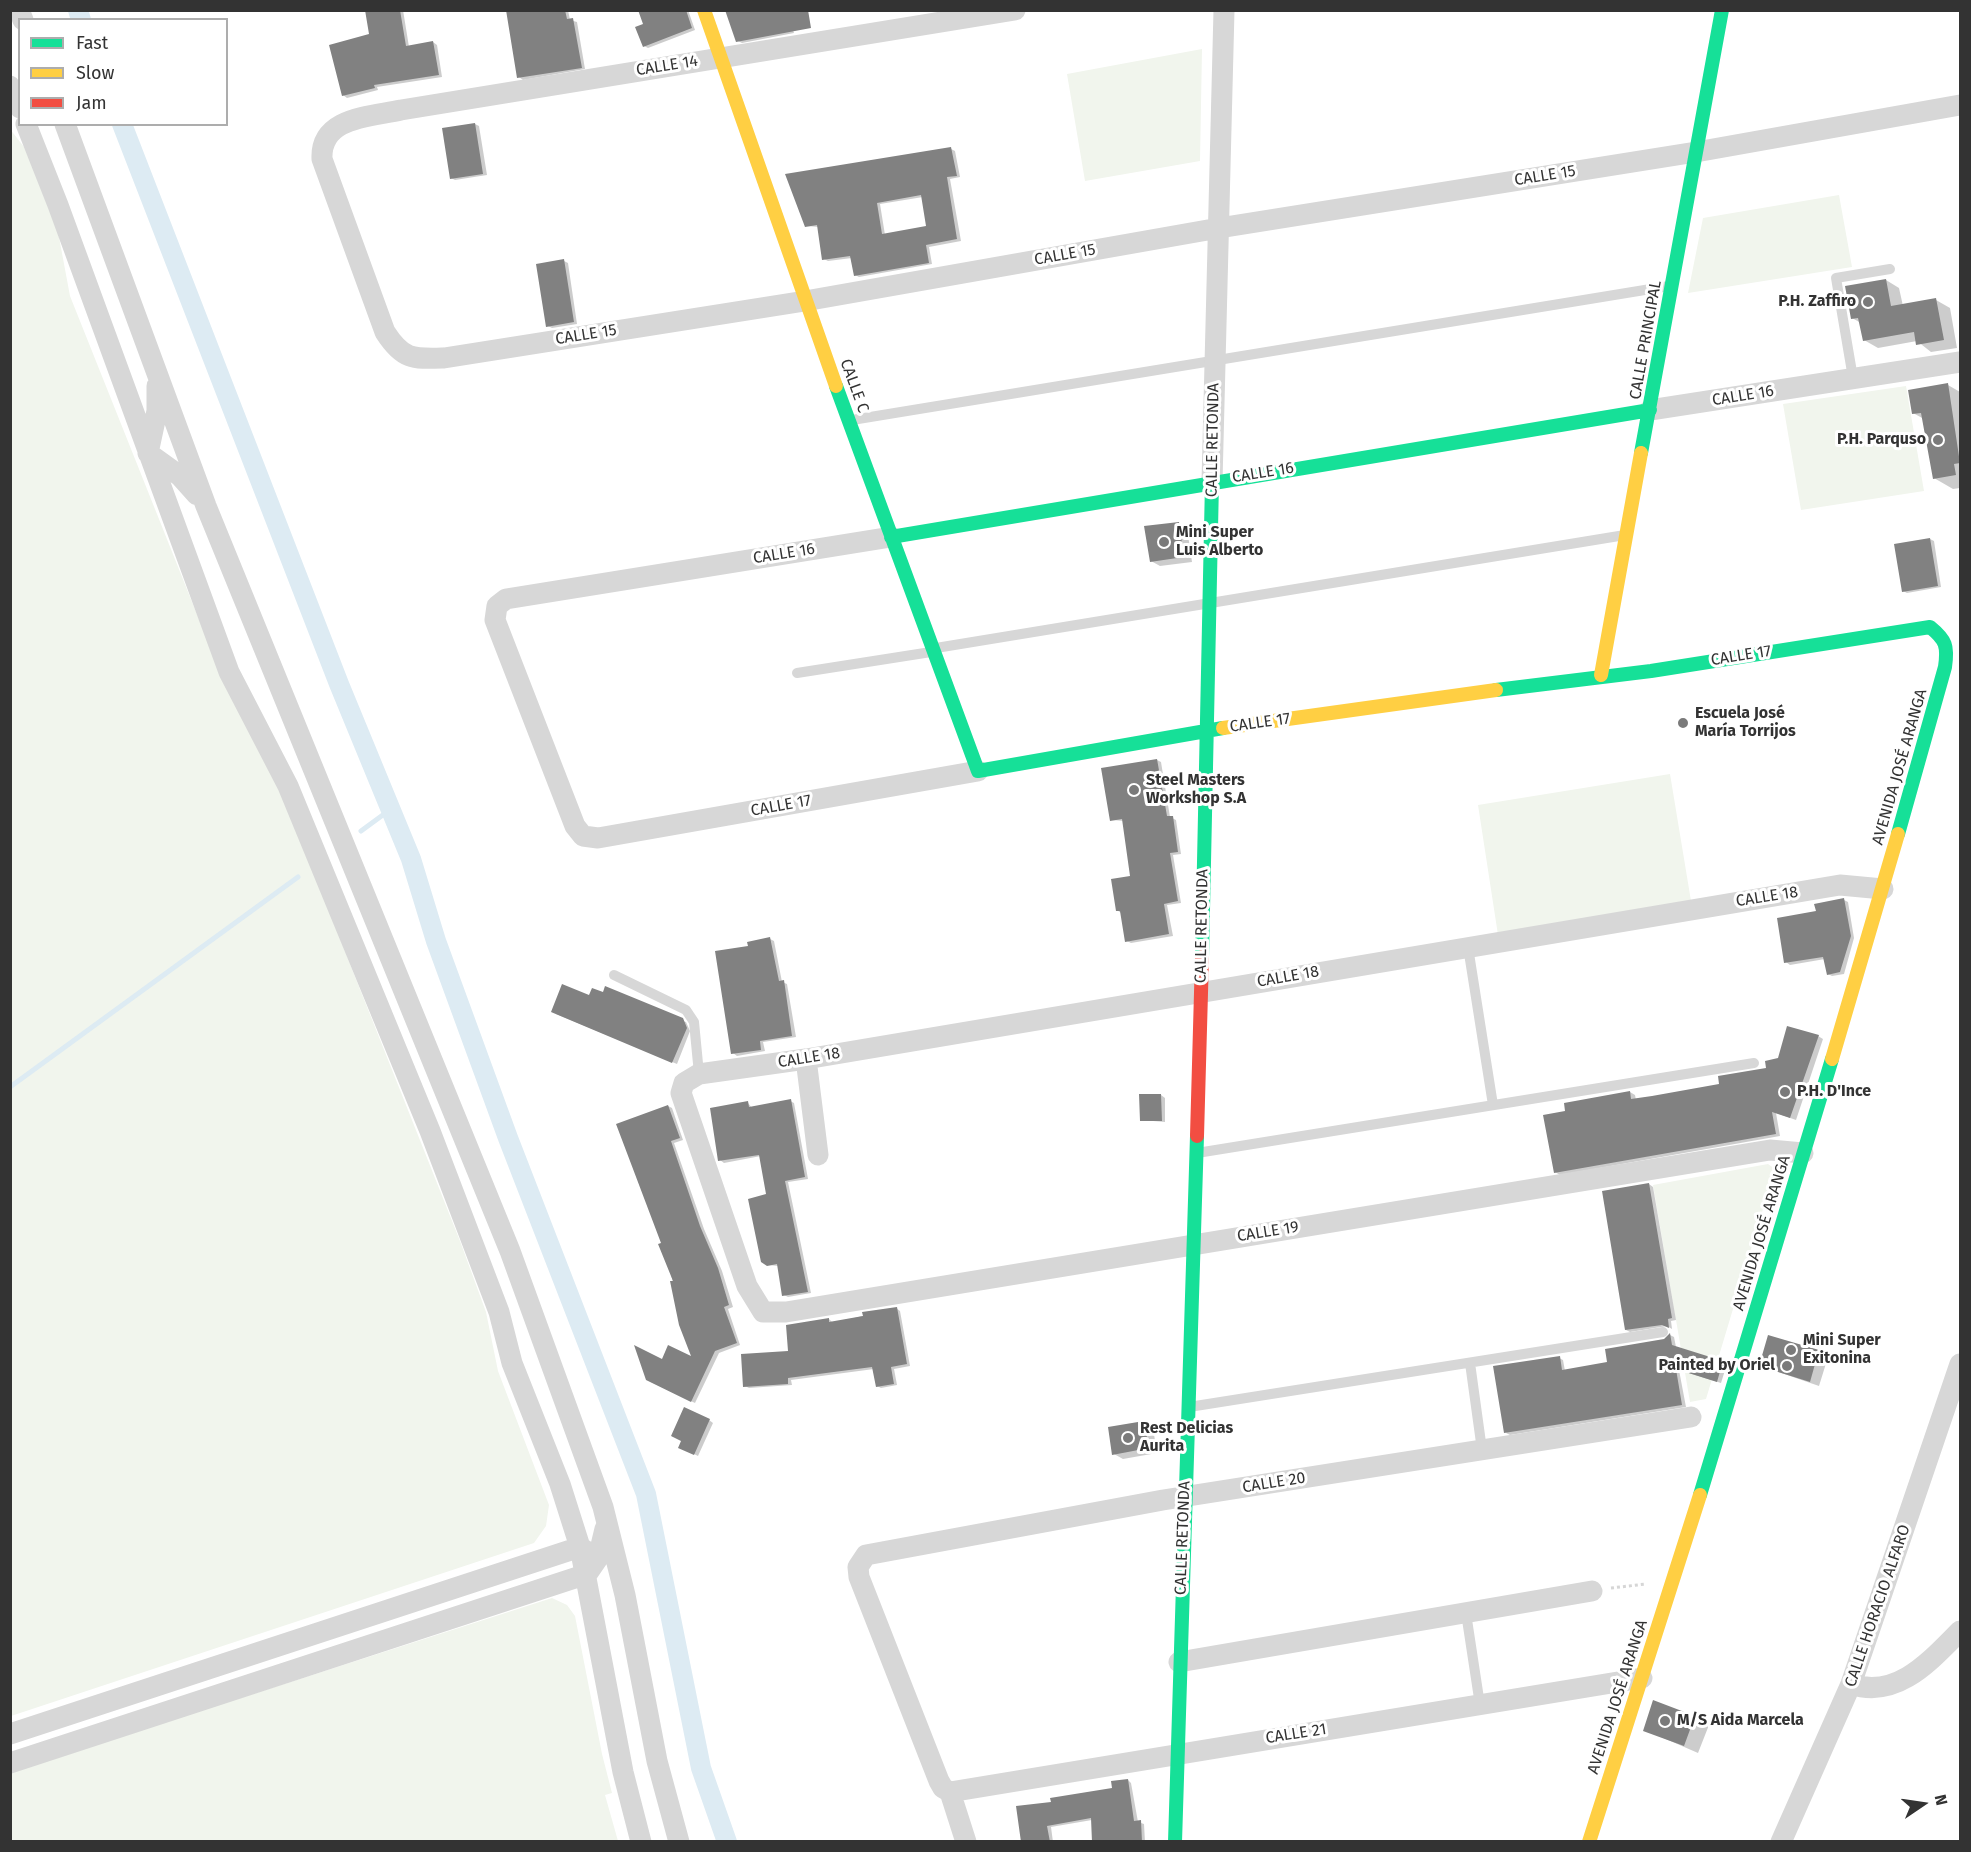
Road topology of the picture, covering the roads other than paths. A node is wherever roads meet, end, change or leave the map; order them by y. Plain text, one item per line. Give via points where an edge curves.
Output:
1 (704, 10) edge
2 (1015, 10) edge
3 (1224, 10) edge
4 (1722, 10) edge
5 (721, 57) junction
6 (10, 86) edge
7 (18, 104) edge
8 (1960, 105) edge
9 (27, 126) edge
10 (66, 126) edge
11 (325, 137) joint
12 (1696, 152) junction
13 (1219, 228) junction
14 (1890, 269) dead end
15 (1672, 286) junction
16 (805, 301) junction
17 (1215, 361) junction
18 (1960, 362) edge
19 (155, 367) junction
20 (1853, 378) junction
21 (1650, 410) junction
22 (849, 420) junction
23 (148, 453) junction
24 (1212, 482) junction
25 (206, 507) junction
26 (1627, 534) junction
27 (891, 537) junction
28 (1209, 604) junction
29 (1938, 631) joint
30 (933, 650) junction
31 (797, 673) dead end
32 (1601, 675) junction
33 (1206, 730) junction
34 (978, 771) junction
35 (583, 836) joint
36 (1883, 889) junction
37 (1468, 947) junction
38 (614, 975) dead end
39 (1201, 992) junction
40 (806, 1059) junction
41 (1754, 1063) dead end
42 (696, 1076) junction
43 (1493, 1105) junction
44 (1196, 1153) junction
45 (1803, 1153) junction
46 (818, 1155) dead end
47 (1193, 1244) junction
48 (1663, 1332) dead end
49 (1470, 1363) junction
50 (1960, 1364) edge
51 (1187, 1407) junction
52 (1691, 1418) dead end
53 (1482, 1450) junction
54 (1185, 1497) junction
55 (603, 1507) junction
56 (580, 1547) junction
57 (593, 1566) junction
58 (1592, 1591) road end
59 (625, 1595) junction
60 (1466, 1613) junction
61 (1960, 1631) edge
62 (1179, 1662) junction
63 (1642, 1678) junction
64 (1851, 1684) junction
65 (1480, 1705) junction
66 (10, 1734) edge
67 (1177, 1753) junction
68 (10, 1763) edge
69 (950, 1792) junction
70 (641, 1842) edge
71 (680, 1842) edge
72 (966, 1842) edge
73 (1175, 1842) edge
74 (1589, 1842) edge
75 (1781, 1842) edge

1 - 5 street, CALLE C
2 - 5 street, CALLE 14
3 - 13 street, CALLE RETONDA
4 - 12 street, CALLE PRINCIPAL
5 - 11 street, CALLE 14 via 401,110 347,122
5 - 16 street, CALLE C
6 - 7 street
8 - 12 street, CALLE 15
9 - 23 street
10 - 19 street
11 - 16 street, CALLE 15 via 322,159 386,332 405,355 417,359 444,358
12 - 13 street, CALLE 15
12 - 15 street, CALLE PRINCIPAL
13 - 16 street, CALLE 15
13 - 17 street, CALLE RETONDA
14 - 20 lane via 1836,278
15 - 17 lane
15 - 21 street, CALLE PRINCIPAL
16 - 22 street, CALLE C
17 - 22 lane
17 - 24 street, CALLE RETONDA
18 - 20 street, CALLE 16
19 - 23 street via 157,411
19 - 25 street
20 - 21 street, CALLE 16
21 - 24 street, CALLE 16
21 - 26 street, CALLE PRINCIPAL
22 - 27 street, CALLE C
23 - 25 street via 180,476
23 - 56 street via 229,672 288,786 430,1131 491,1291 512,1363 560,1484
24 - 27 street, CALLE 16
24 - 28 street, CALLE RETONDA
25 - 55 street via 510,1251
26 - 28 lane
26 - 32 street, CALLE PRINCIPAL
27 - 30 street, CALLE C
27 - 35 street, CALLE 16 via 506,599 497,606 495,620 575,826
28 - 30 lane
28 - 33 street, CALLE RETONDA
29 - 32 street, CALLE 17 via 1920,627 1651,671
29 - 36 street, AVENIDA JOSÉ ARANGA via 1946,645 1945,667
30 - 31 lane
30 - 34 street, CALLE C
32 - 33 street, CALLE 17
33 - 34 street, CALLE 17
33 - 39 street, CALLE RETONDA
34 - 35 street, CALLE 17 via 598,838
36 - 37 street, CALLE 18 via 1840,885
36 - 45 street, AVENIDA JOSÉ ARANGA
37 - 39 street, CALLE 18
37 - 43 lane
38 - 42 lane via 686,1010 694,1022
39 - 40 street, CALLE 18
39 - 44 street, CALLE RETONDA
40 - 42 street, CALLE 18
40 - 46 street
41 - 43 lane
42 - 47 street, CALLE 19 via 684,1083 681,1093 747,1286 763,1312 786,1312
43 - 44 lane
44 - 47 street, CALLE RETONDA
45 - 47 street, CALLE 19 via 1770,1150
45 - 63 street, AVENIDA JOSÉ ARANGA
47 - 51 street, CALLE RETONDA
48 - 49 lane
49 - 51 lane
49 - 53 lane
50 - 64 street, CALLE HORACIO ALFARO
51 - 54 street, CALLE RETONDA
52 - 53 street, CALLE 20
53 - 54 street, CALLE 20
54 - 62 street, CALLE RETONDA
54 - 69 street, CALLE 20 via 873,1553 860,1560 859,1577 939,1781
55 - 57 street via 605,1533
55 - 59 street
56 - 57 street
56 - 66 street
57 - 59 street via 615,1575
57 - 68 street
57 - 70 street via 623,1772
58 - 60 street
59 - 71 street via 657,1761
60 - 62 street
60 - 65 lane
61 - 64 street via 1933,1658 1898,1683 1863,1688
62 - 67 street, CALLE RETONDA
63 - 65 street, CALLE 21
63 - 74 street, AVENIDA JOSÉ ARANGA
64 - 75 street, CALLE HORACIO ALFARO
65 - 67 street, CALLE 21
67 - 69 street, CALLE 21
67 - 73 street, CALLE RETONDA
69 - 72 street

